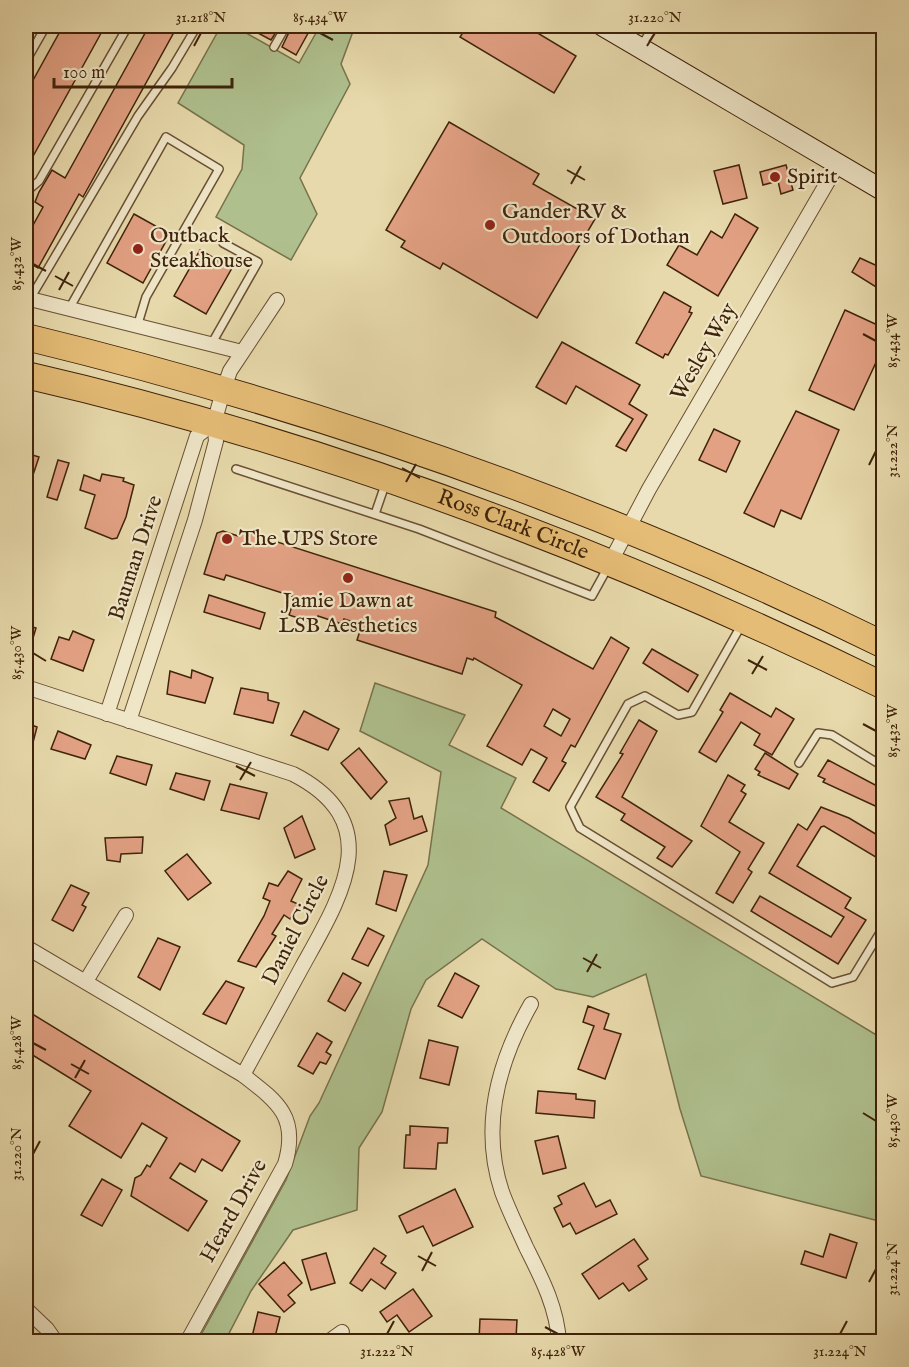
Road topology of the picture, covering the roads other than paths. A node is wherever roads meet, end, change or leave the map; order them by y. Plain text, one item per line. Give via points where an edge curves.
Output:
1 (45, 26) edge
2 (128, 26) edge
3 (196, 26) edge
4 (286, 26) edge
5 (603, 26) edge
6 (654, 26) edge
7 (274, 47) dead end
8 (640, 48) junction
9 (26, 61) edge
10 (838, 164) junction
11 (884, 191) edge
12 (26, 192) edge
13 (223, 243) dead end
14 (28, 299) edge
15 (277, 300) dead end
16 (69, 309) junction
17 (137, 327) junction
18 (26, 337) edge
19 (212, 344) junction
20 (242, 352) junction
21 (26, 375) edge
22 (224, 388) junction
23 (214, 423) junction
24 (236, 469) dead end
25 (387, 480) junction
26 (375, 514) junction
27 (627, 528) junction
28 (610, 563) junction
29 (744, 620) junction
30 (884, 645) edge
31 (884, 686) edge
32 (26, 687) edge
33 (108, 714) junction
34 (129, 721) junction
35 (799, 763) dead end
36 (884, 767) edge
37 (126, 915) dead end
38 (884, 926) edge
39 (26, 947) edge
40 (86, 981) junction
41 (531, 1004) dead end
42 (243, 1075) junction
43 (26, 1309) edge
44 (342, 1332) dead end
45 (884, 1334) edge
46 (56, 1341) edge
47 (187, 1341) edge
48 (328, 1341) edge
49 (559, 1341) edge
50 (882, 1341) edge

1 - 9 lane
2 - 12 lane via 39,181
3 - 14 lane
4 - 7 lane
5 - 8 main road
6 - 8 lane
8 - 10 main road
10 - 11 main road
10 - 27 street, Wesley Way
13 - 19 lane via 258,262
14 - 16 street
15 - 20 street, Bauman Drive
16 - 17 street
16 - 17 lane via 166,137 219,169 146,297
17 - 19 street
18 - 22 highway, Ross Clark Circle
19 - 20 street
20 - 22 street, Bauman Drive
21 - 23 highway, Ross Clark Circle
22 - 23 street, Bauman Drive
22 - 27 highway, Ross Clark Circle via 413,449
23 - 25 highway, Ross Clark Circle
23 - 33 street, Bauman Drive via 197,436
23 - 34 street, Bauman Drive via 216,441 195,520
24 - 26 lane
25 - 26 lane
25 - 28 highway, Ross Clark Circle
26 - 28 lane via 592,596
27 - 28 street, Wesley Way
27 - 30 highway, Ross Clark Circle
28 - 29 highway, Ross Clark Circle
29 - 31 highway, Ross Clark Circle
29 - 38 lane via 692,712 678,715 645,696 628,704 570,807 580,828 832,983 853,977
32 - 33 street, Daniel Circle
33 - 34 street, Daniel Circle
34 - 42 street, Daniel Circle via 293,774 328,798 344,825 349,861 340,896
35 - 36 lane via 818,733 832,735
37 - 40 street
39 - 40 street
40 - 42 street
41 - 49 street via 501,1066 494,1101 493,1137 502,1192 550,1299
42 - 47 street, Heard Drive via 282,1109 290,1134 289,1149 285,1164
43 - 46 street
44 - 48 street
45 - 50 street

